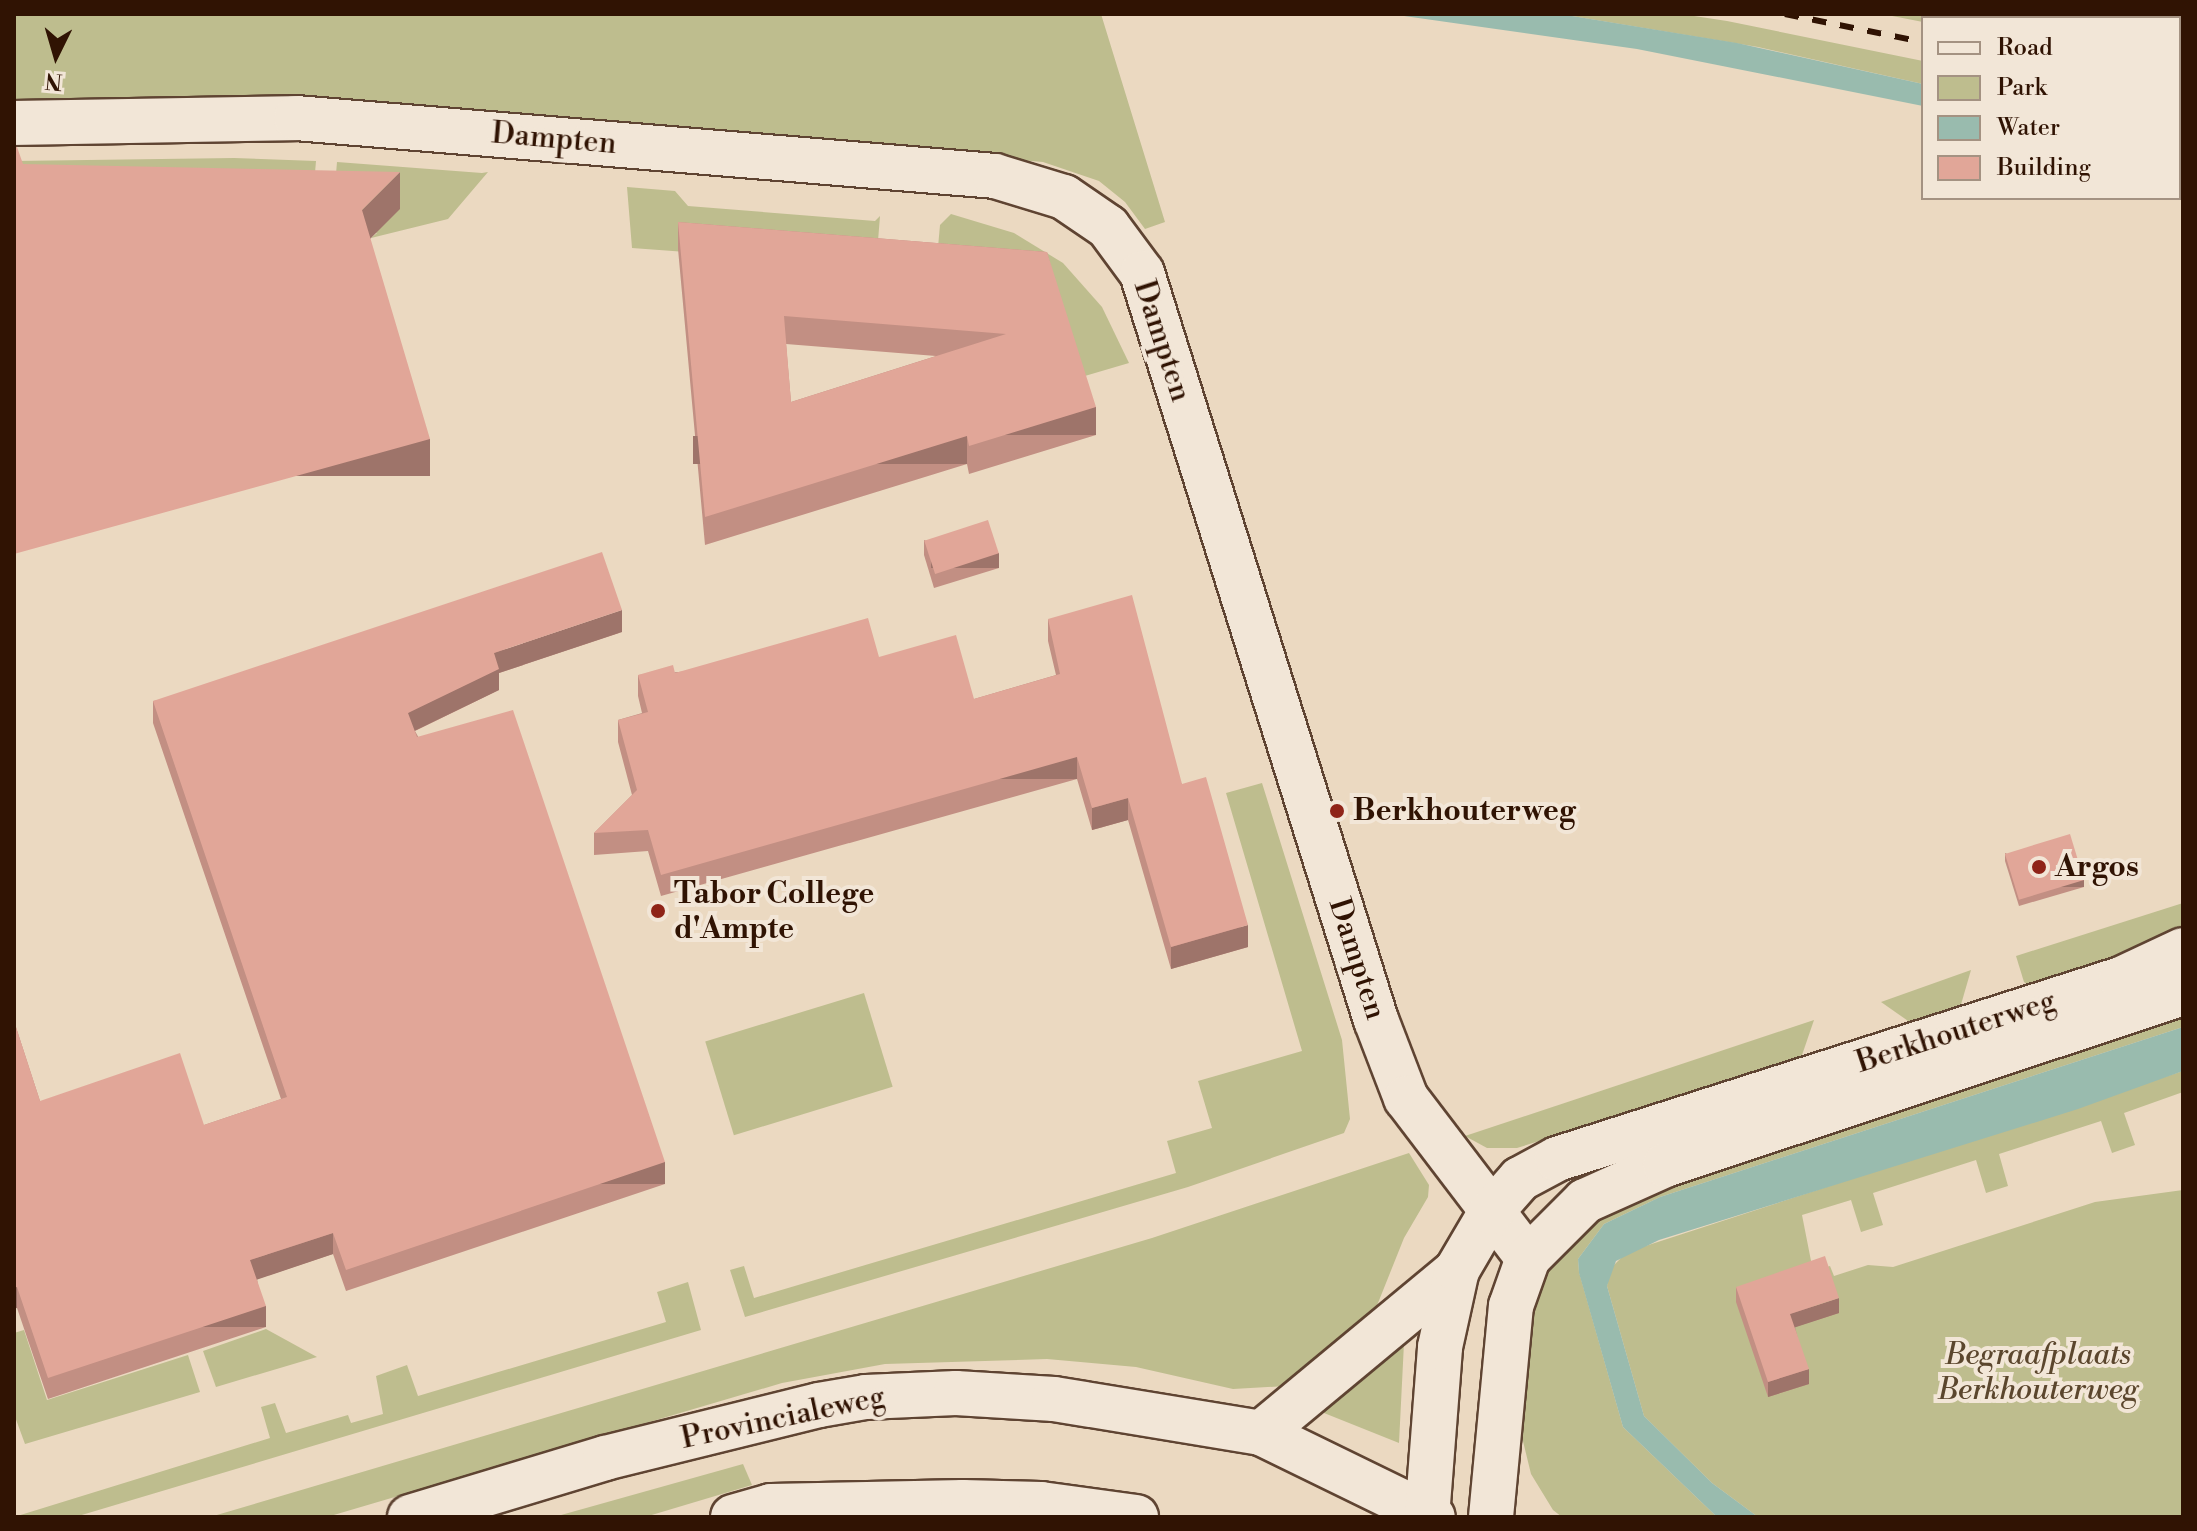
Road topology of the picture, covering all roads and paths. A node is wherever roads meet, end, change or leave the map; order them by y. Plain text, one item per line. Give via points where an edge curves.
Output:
1 (14, 123) edge
2 (2183, 950) edge
3 (2183, 993) edge
4 (1491, 1212) junction
5 (1528, 1258) junction
6 (1457, 1270) junction
7 (1261, 1433) junction
8 (1429, 1516) edge
9 (410, 1517) edge
10 (733, 1517) edge
11 (1136, 1517) edge
12 (1491, 1517) edge

1 - 4 main road, Dampten via 296,118 995,176 1064,197 1108,227 1142,273 1376,1020 1406,1098
2 - 4 main road, Berkhouterweg via 2121,979 1557,1159 1520,1179
3 - 5 main road, Berkhouterweg via 1621,1181 1585,1201
4 - 5 main road, Dampten
4 - 6 main road, Berkhouterweg
5 - 12 main road, Berkhouterweg via 1511,1306
6 - 7 main road
6 - 8 main road, Berkhouterweg via 1440,1347
7 - 8 main road, Provincialeweg
7 - 9 main road, Provincialeweg via 1054,1399 956,1393 866,1397 605,1458
10 - 11 main road via 771,1506 963,1502 1041,1504

